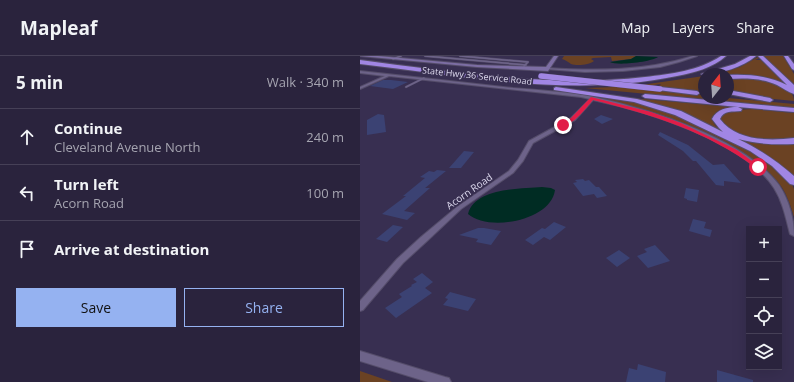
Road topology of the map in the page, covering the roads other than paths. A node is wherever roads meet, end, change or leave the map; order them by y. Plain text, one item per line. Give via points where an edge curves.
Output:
1 (362, 56) edge
2 (401, 56) edge
3 (425, 56) edge
4 (460, 56) edge
5 (556, 56) edge
6 (696, 56) edge
7 (724, 56) edge
8 (754, 56) edge
9 (760, 56) edge
10 (786, 56) edge
11 (381, 57) edge
12 (393, 59) junction
13 (360, 62) edge
14 (524, 66) junction
15 (360, 68) edge
16 (726, 68) edge
17 (794, 68) edge
18 (548, 69) junction
19 (360, 72) edge
20 (390, 75) junction
21 (698, 75) edge
22 (734, 77) edge
23 (424, 78) junction
24 (488, 80) junction
25 (535, 86) junction
26 (406, 87) dead end
27 (360, 88) edge
28 (794, 88) edge
29 (794, 92) edge
30 (698, 93) edge
31 (734, 93) edge
32 (593, 98) junction
33 (734, 98) edge
34 (792, 106) edge
35 (767, 108) junction
36 (794, 141) edge
37 (794, 182) edge
38 (794, 234) edge
39 (360, 307) edge
40 (360, 356) edge
41 (445, 382) edge

1 - 11 street
2 - 12 lane
3 - 14 lane
4 - 14 lane via 528,62
5 - 18 street
6 - 18 street via 627,69
7 - 13 highway via 678,74 599,83 526,80
8 - 16 highway
9 - 28 highway
10 - 17 highway
11 - 12 street
12 - 14 street
13 - 30 highway, bridge via 541,76
14 - 18 street
15 - 24 highway
19 - 20 street, State Hwy 36 Service Road
20 - 23 street, State Hwy 36 Service Road
20 - 27 street
21 - 24 highway via 654,82 607,85 556,85
22 - 29 highway via 769,80
23 - 26 lane
23 - 32 street, State Hwy 36 Service Road
24 - 25 highway
25 - 35 highway
25 - 37 highway via 623,98 668,109 753,149 775,164
31 - 34 highway
32 - 38 street, State Hwy 36 Service Road via 668,120 741,155 758,167 776,186
32 - 39 street, Acorn Road via 573,119 531,142 511,172 459,208 424,239 400,261
33 - 34 highway
34 - 35 highway
35 - 36 highway via 726,110 718,114 716,119 726,129 748,138 768,142
40 - 41 street

